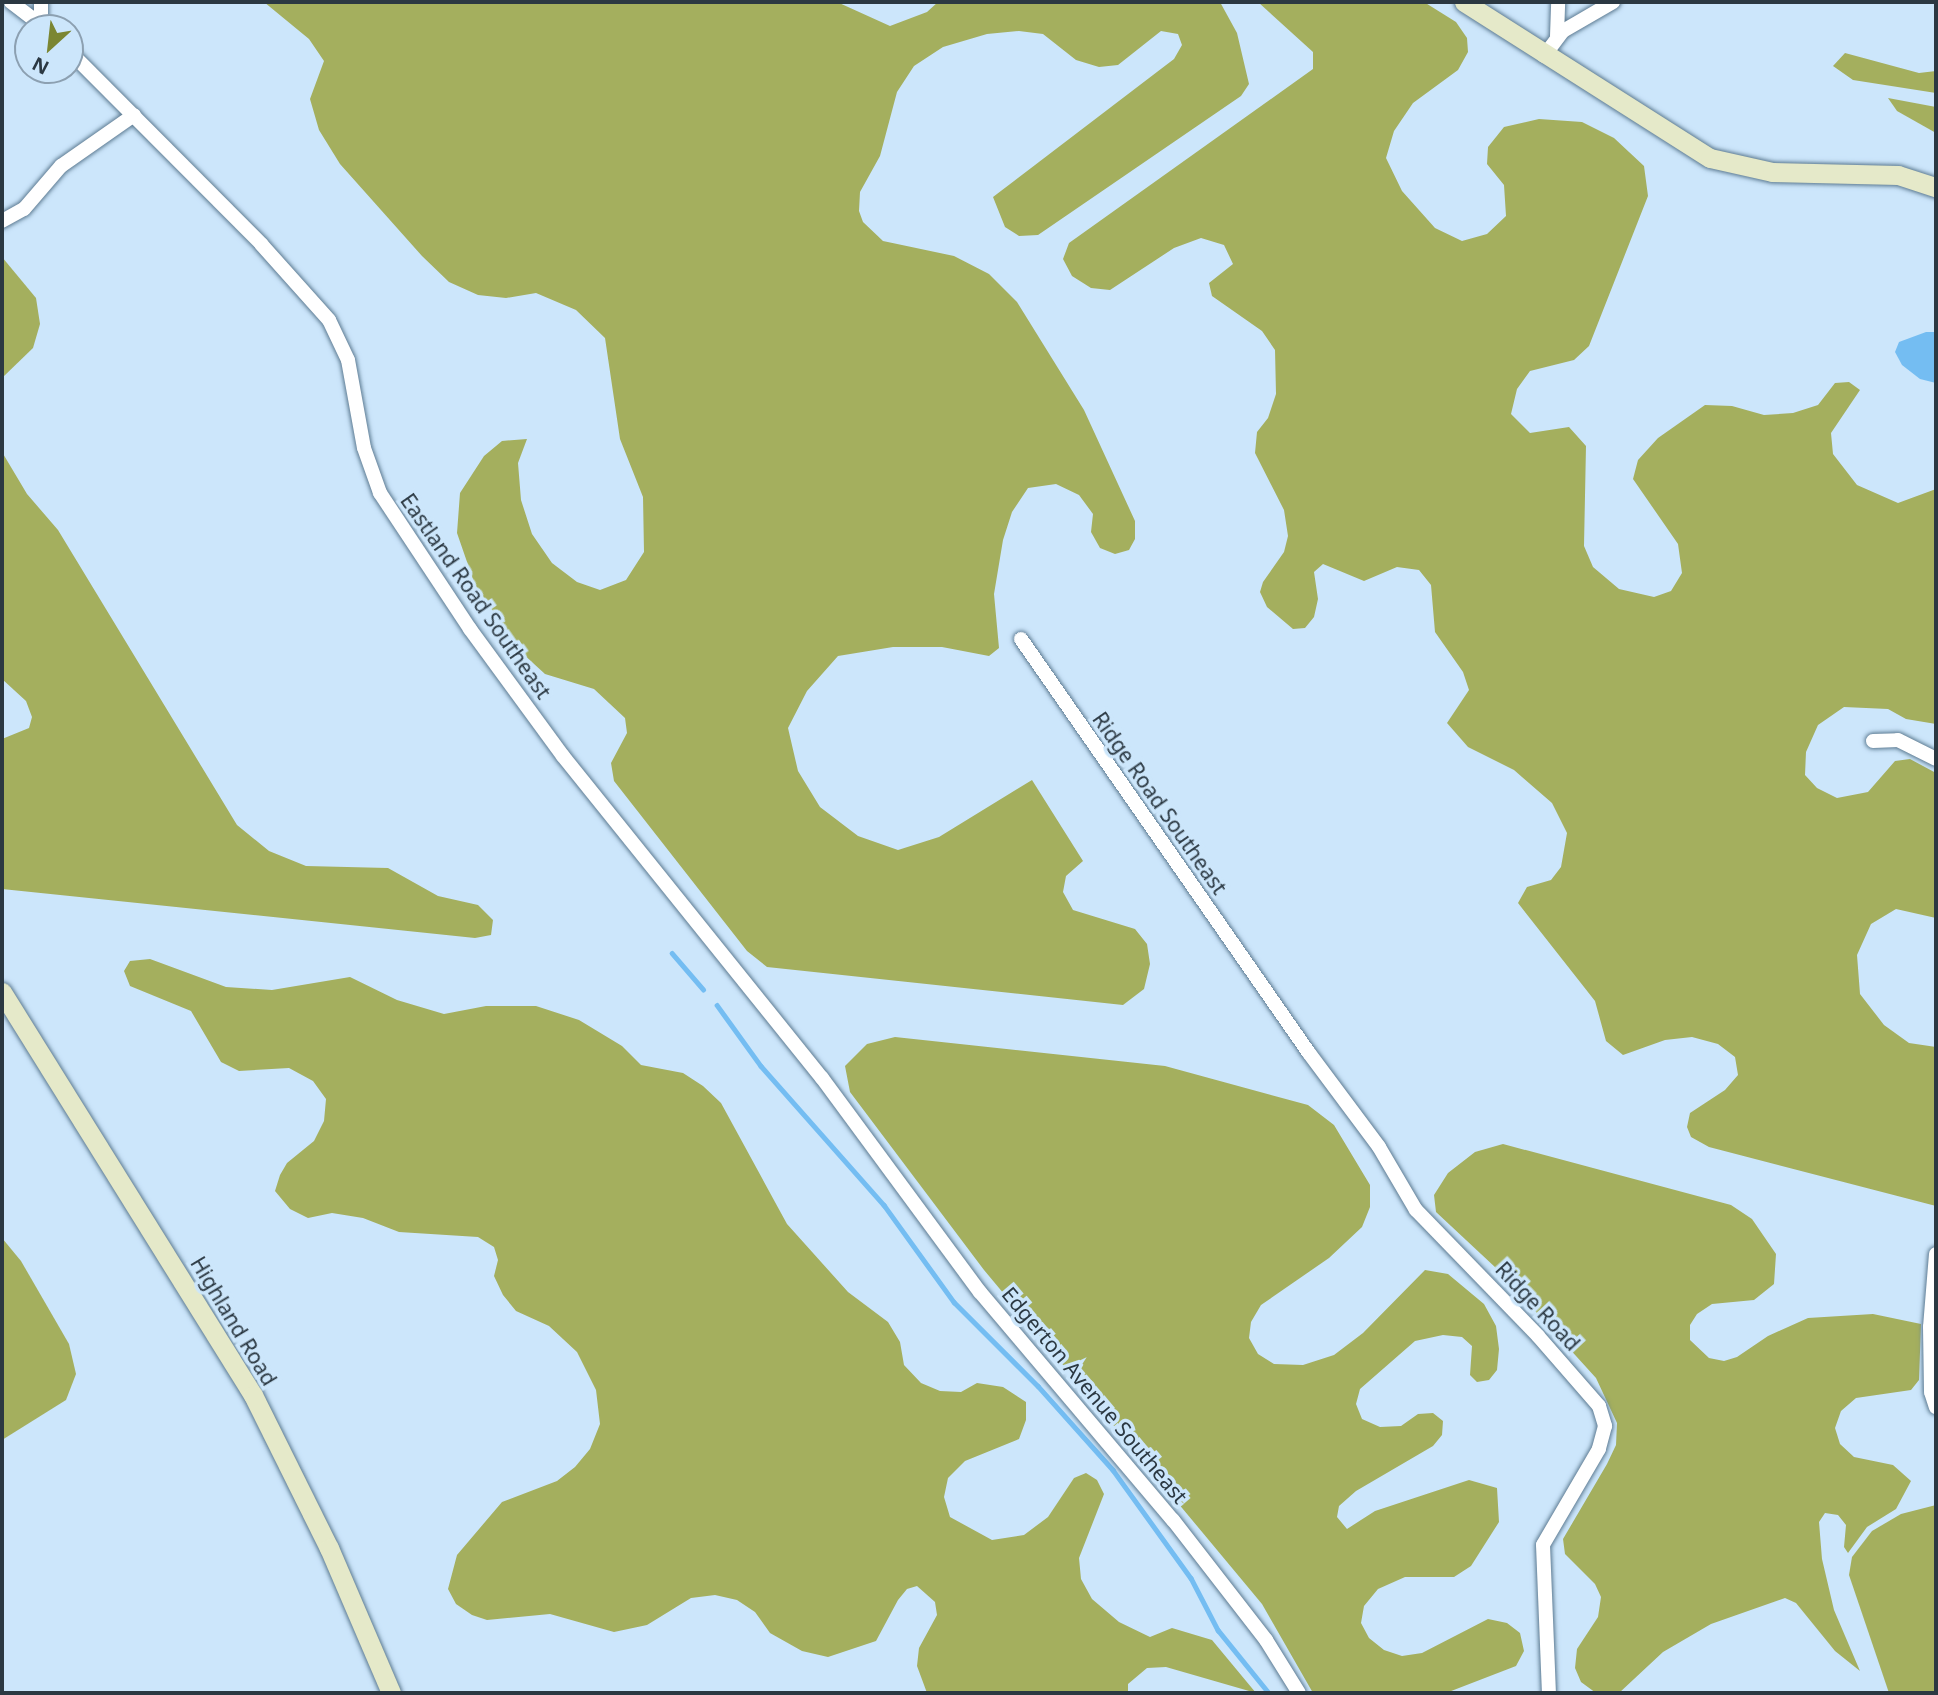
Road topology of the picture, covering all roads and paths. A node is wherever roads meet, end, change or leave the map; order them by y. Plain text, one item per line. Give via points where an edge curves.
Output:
1 (11, 2) edge
2 (1464, 2) edge
3 (1558, 2) edge
4 (1613, 2) edge
5 (27, 14) edge
6 (1557, 36) junction
7 (1544, 56) junction
8 (84, 66) edge
9 (134, 115) junction
10 (1936, 187) edge
11 (2, 220) edge
12 (1021, 639) dead end
13 (1873, 741) dead end
14 (1936, 760) edge
15 (1267, 989) joint
16 (2, 992) edge
17 (857, 1124) joint
18 (1936, 1254) edge
19 (1935, 1404) edge
20 (391, 1693) edge
21 (1299, 1693) edge
22 (1549, 1693) edge

1 - 5 street
2 - 7 street
3 - 6 street
4 - 6 street
6 - 7 street
7 - 10 street via 1687,146 1728,164 1772,172 1898,175
8 - 9 street, Eastland Road Southeast
9 - 11 street via 61,166 24,209
9 - 17 street, Eastland Road Southeast via 329,320 355,384 370,470 399,524 563,756
12 - 15 street, Ridge Road Southeast
13 - 14 street via 1898,740
15 - 22 street, Ridge Road via 1379,1147 1416,1210 1538,1336 1603,1414 1600,1449 1543,1545
16 - 20 street, Highland Road via 253,1395 329,1548
17 - 21 street, Edgerton Avenue Southeast via 980,1292 1207,1563 1266,1640
18 - 19 street via 1930,1327

